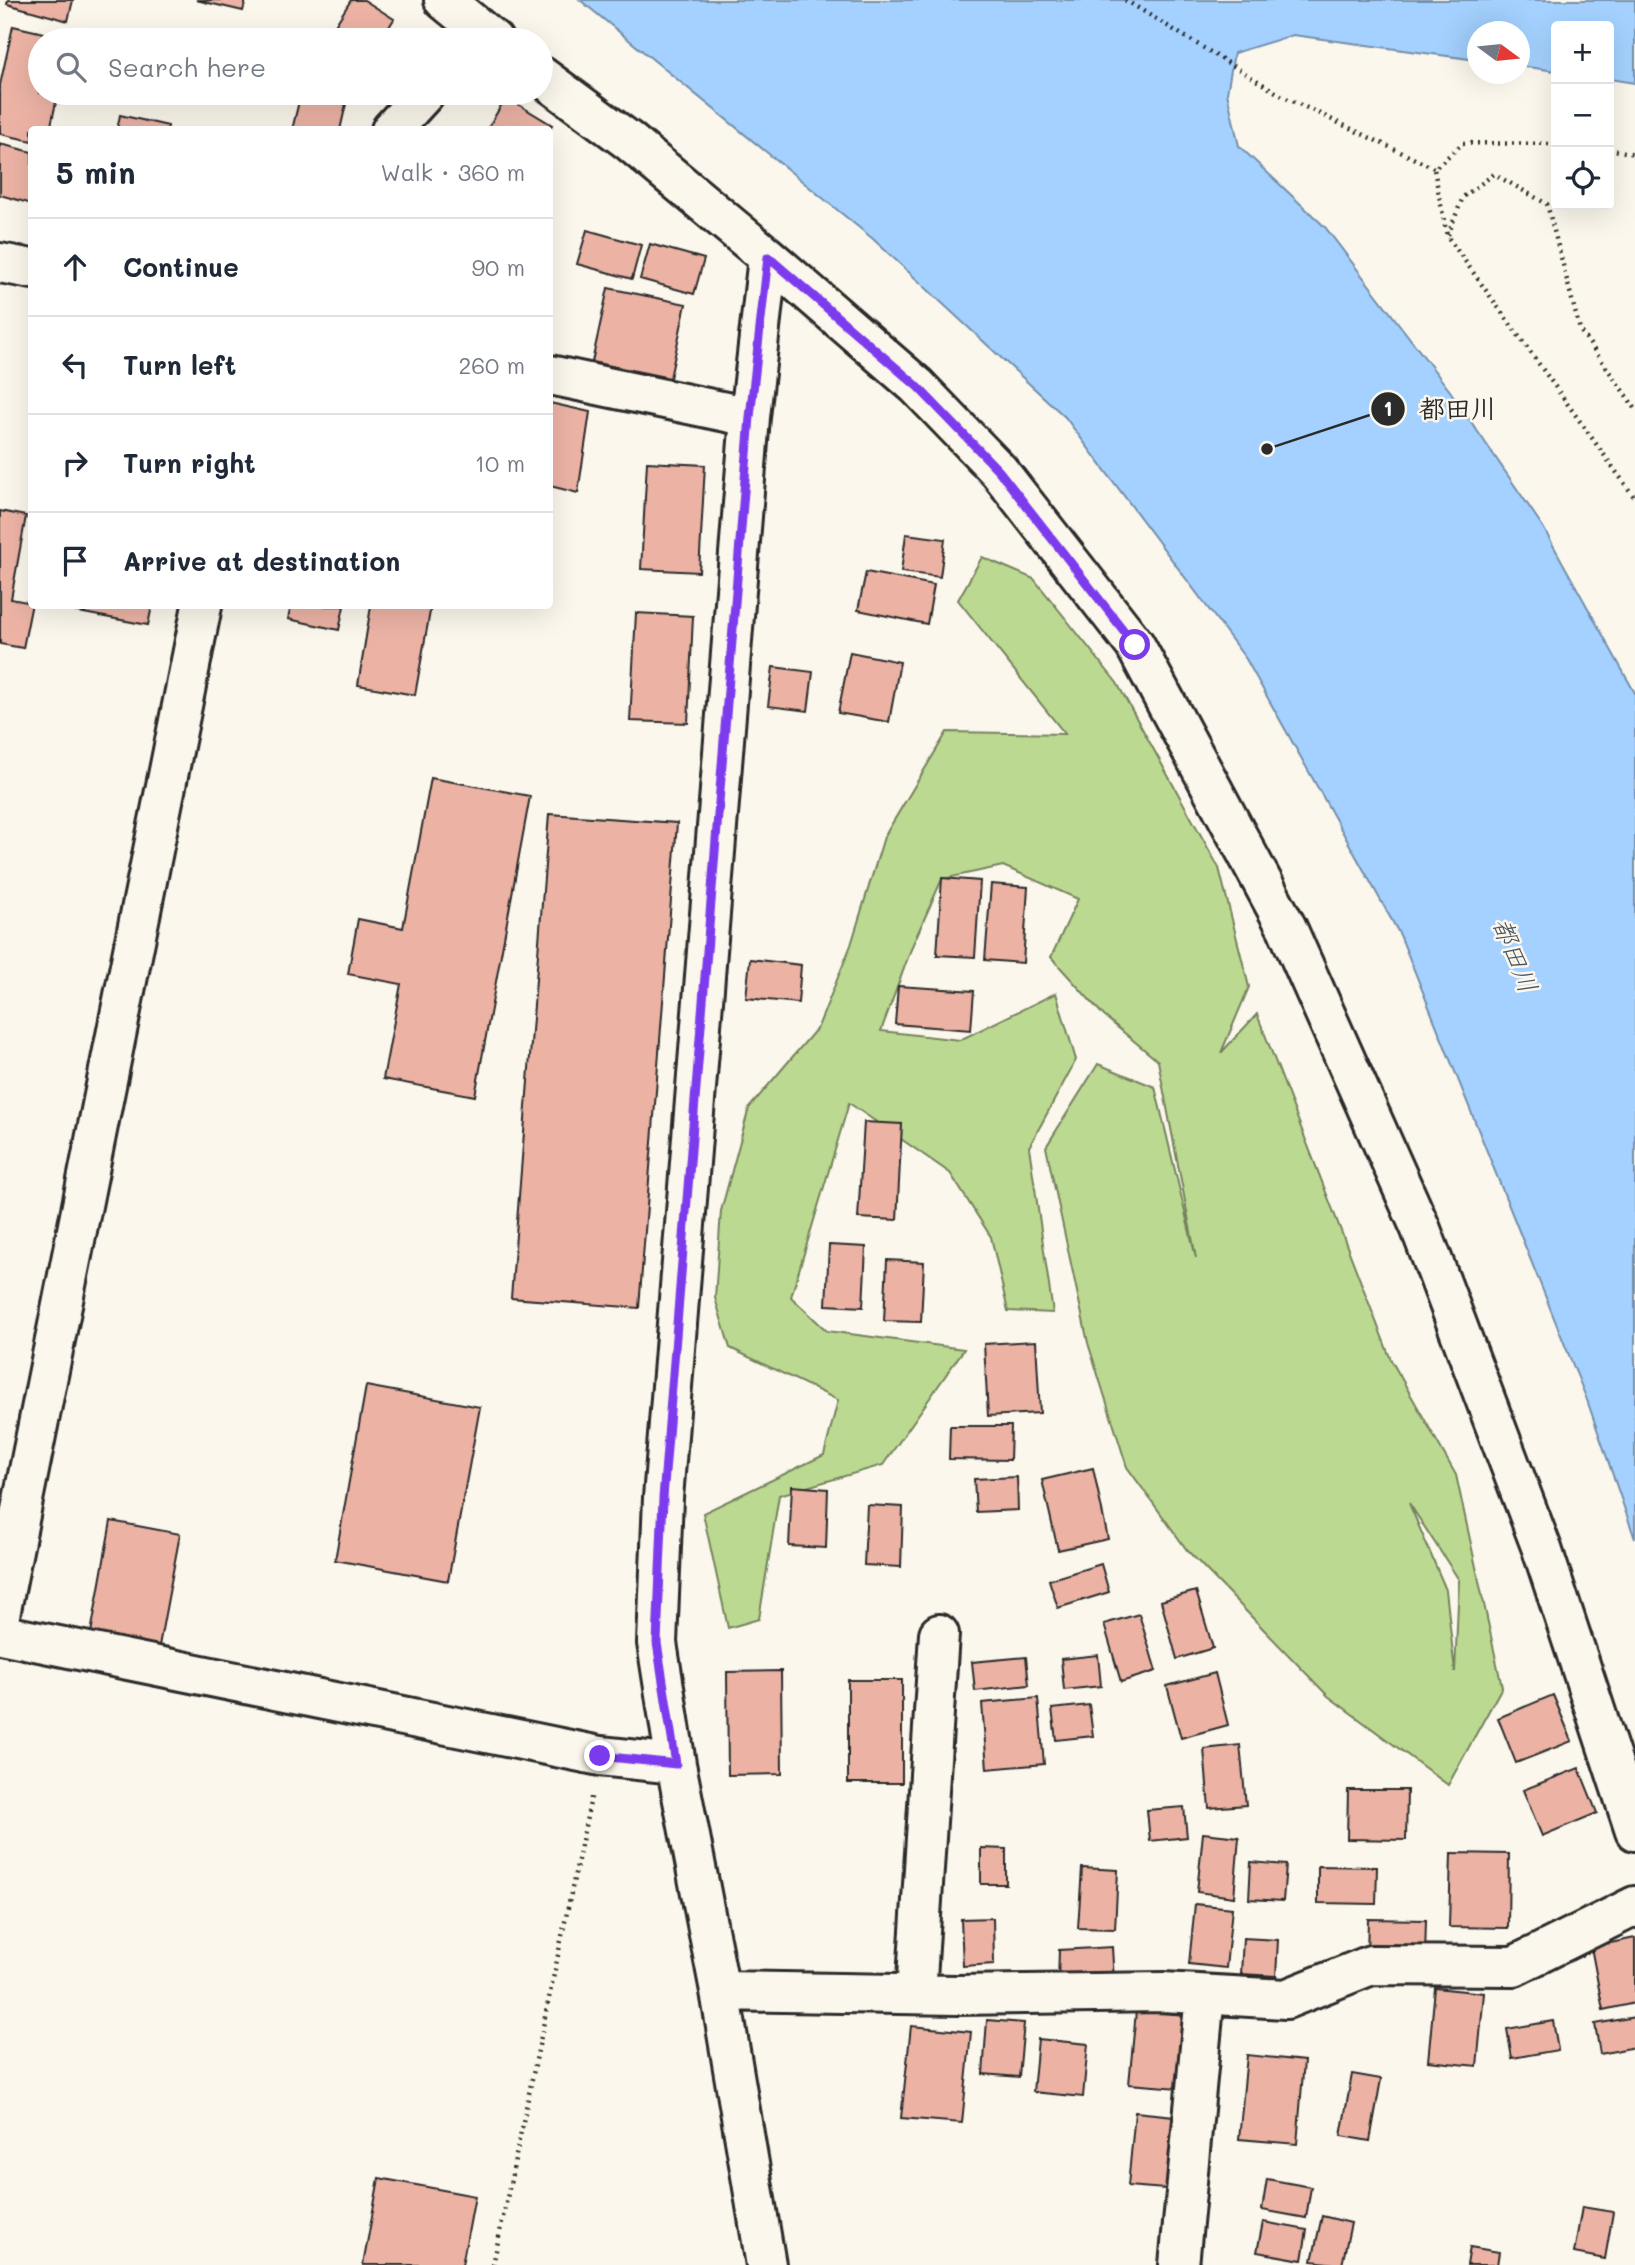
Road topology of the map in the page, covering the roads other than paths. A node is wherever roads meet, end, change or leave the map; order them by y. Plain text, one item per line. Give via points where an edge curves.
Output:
1 (444, 0) edge
2 (473, 28) edge
3 (553, 85) edge
4 (414, 105) edge
5 (395, 126) edge
6 (768, 257) junction
7 (0, 263) edge
8 (28, 269) edge
9 (553, 376) edge
10 (750, 417) junction
11 (201, 609) edge
12 (0, 1615) edge
13 (0, 1634) edge
14 (939, 1634) dead end
15 (676, 1764) junction
16 (1635, 1831) edge
17 (1635, 1906) edge
18 (720, 1991) junction
19 (916, 1994) junction
20 (1205, 1995) junction
21 (766, 2265) edge
22 (1180, 2265) edge

1 - 2 street
3 - 6 street via 629,141
4 - 5 street
6 - 10 street
6 - 16 street via 917,386 999,471 1135,645 1287,928 1420,1227 1542,1549
7 - 8 street
9 - 10 street
10 - 15 street via 663,1498 657,1643
11 - 12 street
13 - 15 street via 600,1756
14 - 19 street
15 - 18 street
17 - 20 street via 1514,1966 1371,1965 1286,1999
18 - 19 street
18 - 21 street
19 - 20 street
20 - 22 street

